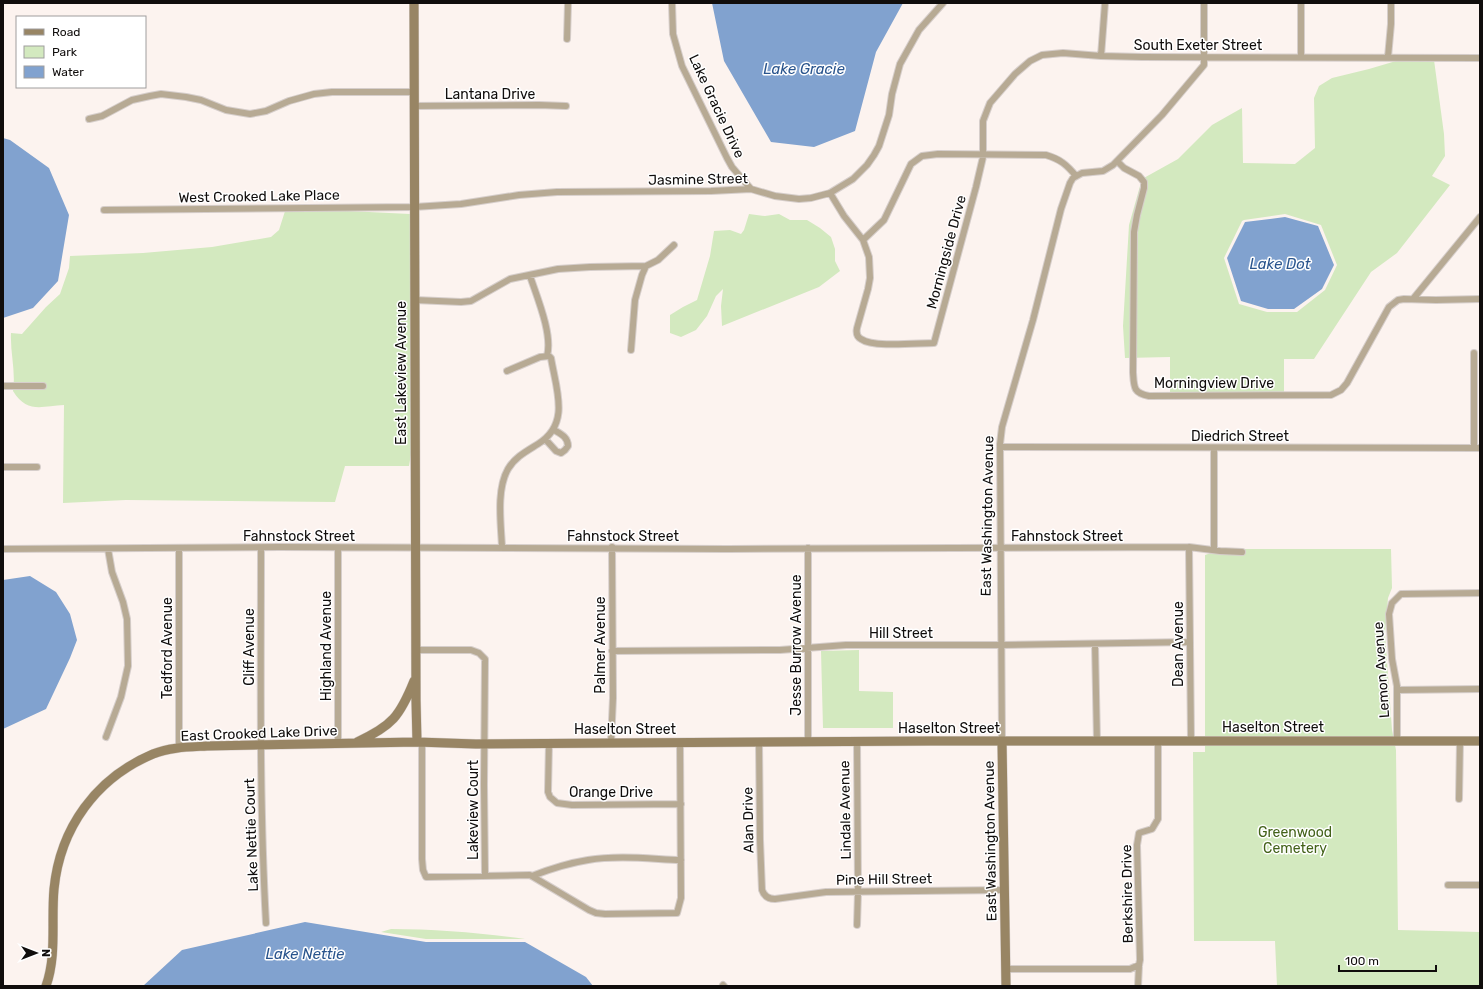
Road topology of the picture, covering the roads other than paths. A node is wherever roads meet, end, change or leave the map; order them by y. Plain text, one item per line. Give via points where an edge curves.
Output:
1 (414, 3) edge
2 (568, 3) edge
3 (672, 3) edge
4 (943, 3) edge
5 (1105, 3) edge
6 (1204, 3) edge
7 (1301, 3) edge
8 (1391, 3) edge
9 (567, 39) dead end
10 (1101, 56) junction
11 (1204, 57) junction
12 (1301, 57) junction
13 (1388, 57) junction
14 (1480, 58) edge
15 (414, 92) junction
16 (414, 106) junction
17 (566, 106) dead end
18 (89, 119) dead end
19 (983, 155) junction
20 (1117, 161) junction
21 (1076, 176) junction
22 (751, 189) junction
23 (830, 193) junction
24 (414, 207) junction
25 (104, 210) dead end
26 (1480, 217) edge
27 (863, 240) junction
28 (674, 245) dead end
29 (646, 266) junction
30 (530, 276) junction
31 (1413, 299) junction
32 (1480, 299) edge
33 (415, 300) junction
34 (631, 350) dead end
35 (1474, 353) dead end
36 (547, 356) junction
37 (507, 371) dead end
38 (3, 386) edge
39 (43, 386) dead end
40 (554, 430) junction
41 (546, 440) junction
42 (1000, 447) junction
43 (1214, 448) junction
44 (1477, 448) edge
45 (3, 467) edge
46 (37, 467) dead end
47 (416, 547) junction
48 (612, 547) junction
49 (1189, 547) junction
50 (179, 548) junction
51 (261, 548) junction
52 (338, 548) junction
53 (502, 548) junction
54 (808, 548) junction
55 (1000, 548) junction
56 (3, 549) edge
57 (108, 549) junction
58 (1214, 550) junction
59 (1242, 552) dead end
60 (1480, 593) edge
61 (1190, 642) junction
62 (1095, 644) junction
63 (1001, 645) junction
64 (809, 648) junction
65 (416, 650) junction
66 (612, 651) junction
67 (416, 676) junction
68 (1480, 689) edge
69 (1397, 690) junction
70 (106, 737) dead end
71 (1191, 741) junction
72 (1397, 741) junction
73 (1460, 741) junction
74 (1480, 741) edge
75 (420, 742) junction
76 (759, 742) junction
77 (808, 742) junction
78 (856, 742) junction
79 (1002, 742) junction
80 (1097, 742) junction
81 (1158, 742) junction
82 (611, 743) junction
83 (680, 743) junction
84 (338, 744) junction
85 (353, 744) junction
86 (485, 744) junction
87 (549, 744) junction
88 (261, 745) junction
89 (179, 748) junction
90 (1459, 800) dead end
91 (681, 804) junction
92 (681, 860) junction
93 (485, 875) junction
94 (532, 876) junction
95 (1448, 885) dead end
96 (1480, 885) edge
97 (1004, 890) junction
98 (858, 892) junction
99 (766, 896) joint
100 (266, 923) dead end
101 (856, 925) dead end
102 (1139, 965) junction
103 (1006, 969) junction
104 (46, 986) edge
105 (1006, 986) edge
106 (1138, 986) edge

1 - 15 street, East Lakeview Avenue
2 - 9 street
3 - 22 street, Lake Gracie Drive via 673,34 690,83 727,158
4 - 23 street via 919,30 900,64 887,121 874,155 853,179
5 - 10 street
6 - 11 street
7 - 12 street
8 - 13 street
10 - 11 street, South Exeter Street
10 - 19 street, South Exeter Street via 1050,53 1030,61 997,94 986,110 982,128
11 - 12 street, South Exeter Street
11 - 20 street via 1204,65 1188,86
12 - 13 street, South Exeter Street
13 - 14 street, South Exeter Street
15 - 16 street, East Lakeview Avenue
15 - 18 street via 314,94 250,114 226,110 186,97 161,94 132,100 102,116
16 - 17 street, Lantana Drive
16 - 24 street, East Lakeview Avenue
19 - 21 street via 1046,155 1068,166
19 - 27 street via 938,154 922,156 915,160 906,173 884,220
19 - 27 street, Morningside Drive via 934,343 876,343 858,337 857,328 870,278 869,257
20 - 21 street via 1103,171
20 - 31 street, Morningview Drive via 1144,182 1137,214 1134,249 1133,372 1134,385 1141,394 1149,396 1338,393 1347,383 1389,307 1398,300
21 - 42 street, East Washington Avenue via 1070,183 1061,209 1002,427
22 - 23 street, Jasmine Street via 792,198 811,198
22 - 24 street, Jasmine Street via 557,192
23 - 27 street
24 - 25 street, West Crooked Lake Place
24 - 33 street, East Lakeview Avenue
26 - 31 street
28 - 29 street via 658,260
29 - 30 street via 558,269
29 - 34 street via 635,300
30 - 33 street via 510,279 471,301
30 - 36 street via 550,344
31 - 32 street
33 - 47 street, East Lakeview Avenue
35 - 44 street
36 - 37 street
36 - 40 street via 551,358 559,403 559,414
38 - 39 street
40 - 41 street
40 - 41 street via 567,440 566,450 556,451
41 - 53 street via 517,458 504,477 501,496
42 - 43 street, Diedrich Street
42 - 55 street, East Washington Avenue
43 - 44 street, Diedrich Street
43 - 58 street
45 - 46 street
47 - 52 street, Fahnstock Street
47 - 53 street, Fahnstock Street
47 - 65 street, East Lakeview Avenue
48 - 53 street, Fahnstock Street
48 - 54 street, Fahnstock Street
48 - 66 street, Palmer Avenue
49 - 55 street, Fahnstock Street
49 - 58 street, Fahnstock Street
49 - 61 street, Dean Avenue
50 - 51 street, Fahnstock Street
50 - 57 street, Fahnstock Street
50 - 89 street, Tedford Avenue
51 - 52 street, Fahnstock Street
51 - 88 street, Cliff Avenue
52 - 84 street, Highland Avenue
54 - 55 street, Fahnstock Street
54 - 64 street, Jesse Burrow Avenue
55 - 63 street, East Washington Avenue
56 - 57 street, Fahnstock Street
57 - 70 street via 112,572 127,619 128,666 121,697
58 - 59 street, Fahnstock Street
60 - 69 street, Lemon Avenue via 1401,594 1396,598 1390,610 1389,631
61 - 62 street, Hill Street
61 - 71 street, Dean Avenue
62 - 63 street, Hill Street
62 - 80 street
63 - 64 street, Hill Street via 846,645
63 - 79 street, East Washington Avenue
64 - 66 street, Hill Street
64 - 77 street, Jesse Burrow Avenue
65 - 67 street, East Lakeview Avenue
65 - 86 street, Lakeview Court via 458,649 471,650 482,655 486,663
66 - 82 street, Palmer Avenue
67 - 75 street, East Lakeview Avenue
67 - 85 street, East Crooked Lake Drive via 406,702 396,717 379,731
68 - 69 street
69 - 72 street, Lemon Avenue
71 - 72 street, Haselton Street
71 - 81 street, Haselton Street
72 - 73 street, Haselton Street
73 - 74 street, Haselton Street
73 - 90 street
75 - 85 street, East Crooked Lake Drive
75 - 86 street, Haselton Street
75 - 93 street, East Lakeview Avenue via 422,859 426,877
76 - 77 street, Haselton Street
76 - 83 street, Haselton Street
76 - 99 street, Alan Drive via 760,847 762,890
77 - 78 street, Haselton Street
78 - 79 street, Haselton Street
78 - 98 street, Lindale Avenue
79 - 80 street, Haselton Street
79 - 97 street, East Washington Avenue
80 - 81 street, Haselton Street
81 - 102 street, Berkshire Drive via 1158,819 1152,829 1139,833 1137,845
82 - 83 street, Haselton Street
82 - 87 street, Haselton Street
83 - 91 street
84 - 85 street, East Crooked Lake Drive
84 - 88 street, East Crooked Lake Drive
86 - 87 street, Haselton Street
86 - 93 street, Lakeview Court
87 - 91 street, Orange Drive via 548,792 557,803
88 - 89 street, East Crooked Lake Drive
88 - 100 street, Lake Nettie Court
89 - 104 street, East Crooked Lake Drive via 154,754 123,769 85,806 74,824 58,865 54,888 52,963
91 - 92 street
92 - 94 street via 589,860
92 - 94 street via 681,898 676,914 596,913
93 - 94 street
95 - 96 street
97 - 98 street, Pine Hill Street
97 - 103 street, East Washington Avenue
98 - 99 street, Pine Hill Street via 770,899
98 - 101 street, Lindale Avenue
102 - 103 street via 1130,969 1108,970
102 - 106 street, Berkshire Drive
103 - 105 street, East Washington Avenue

